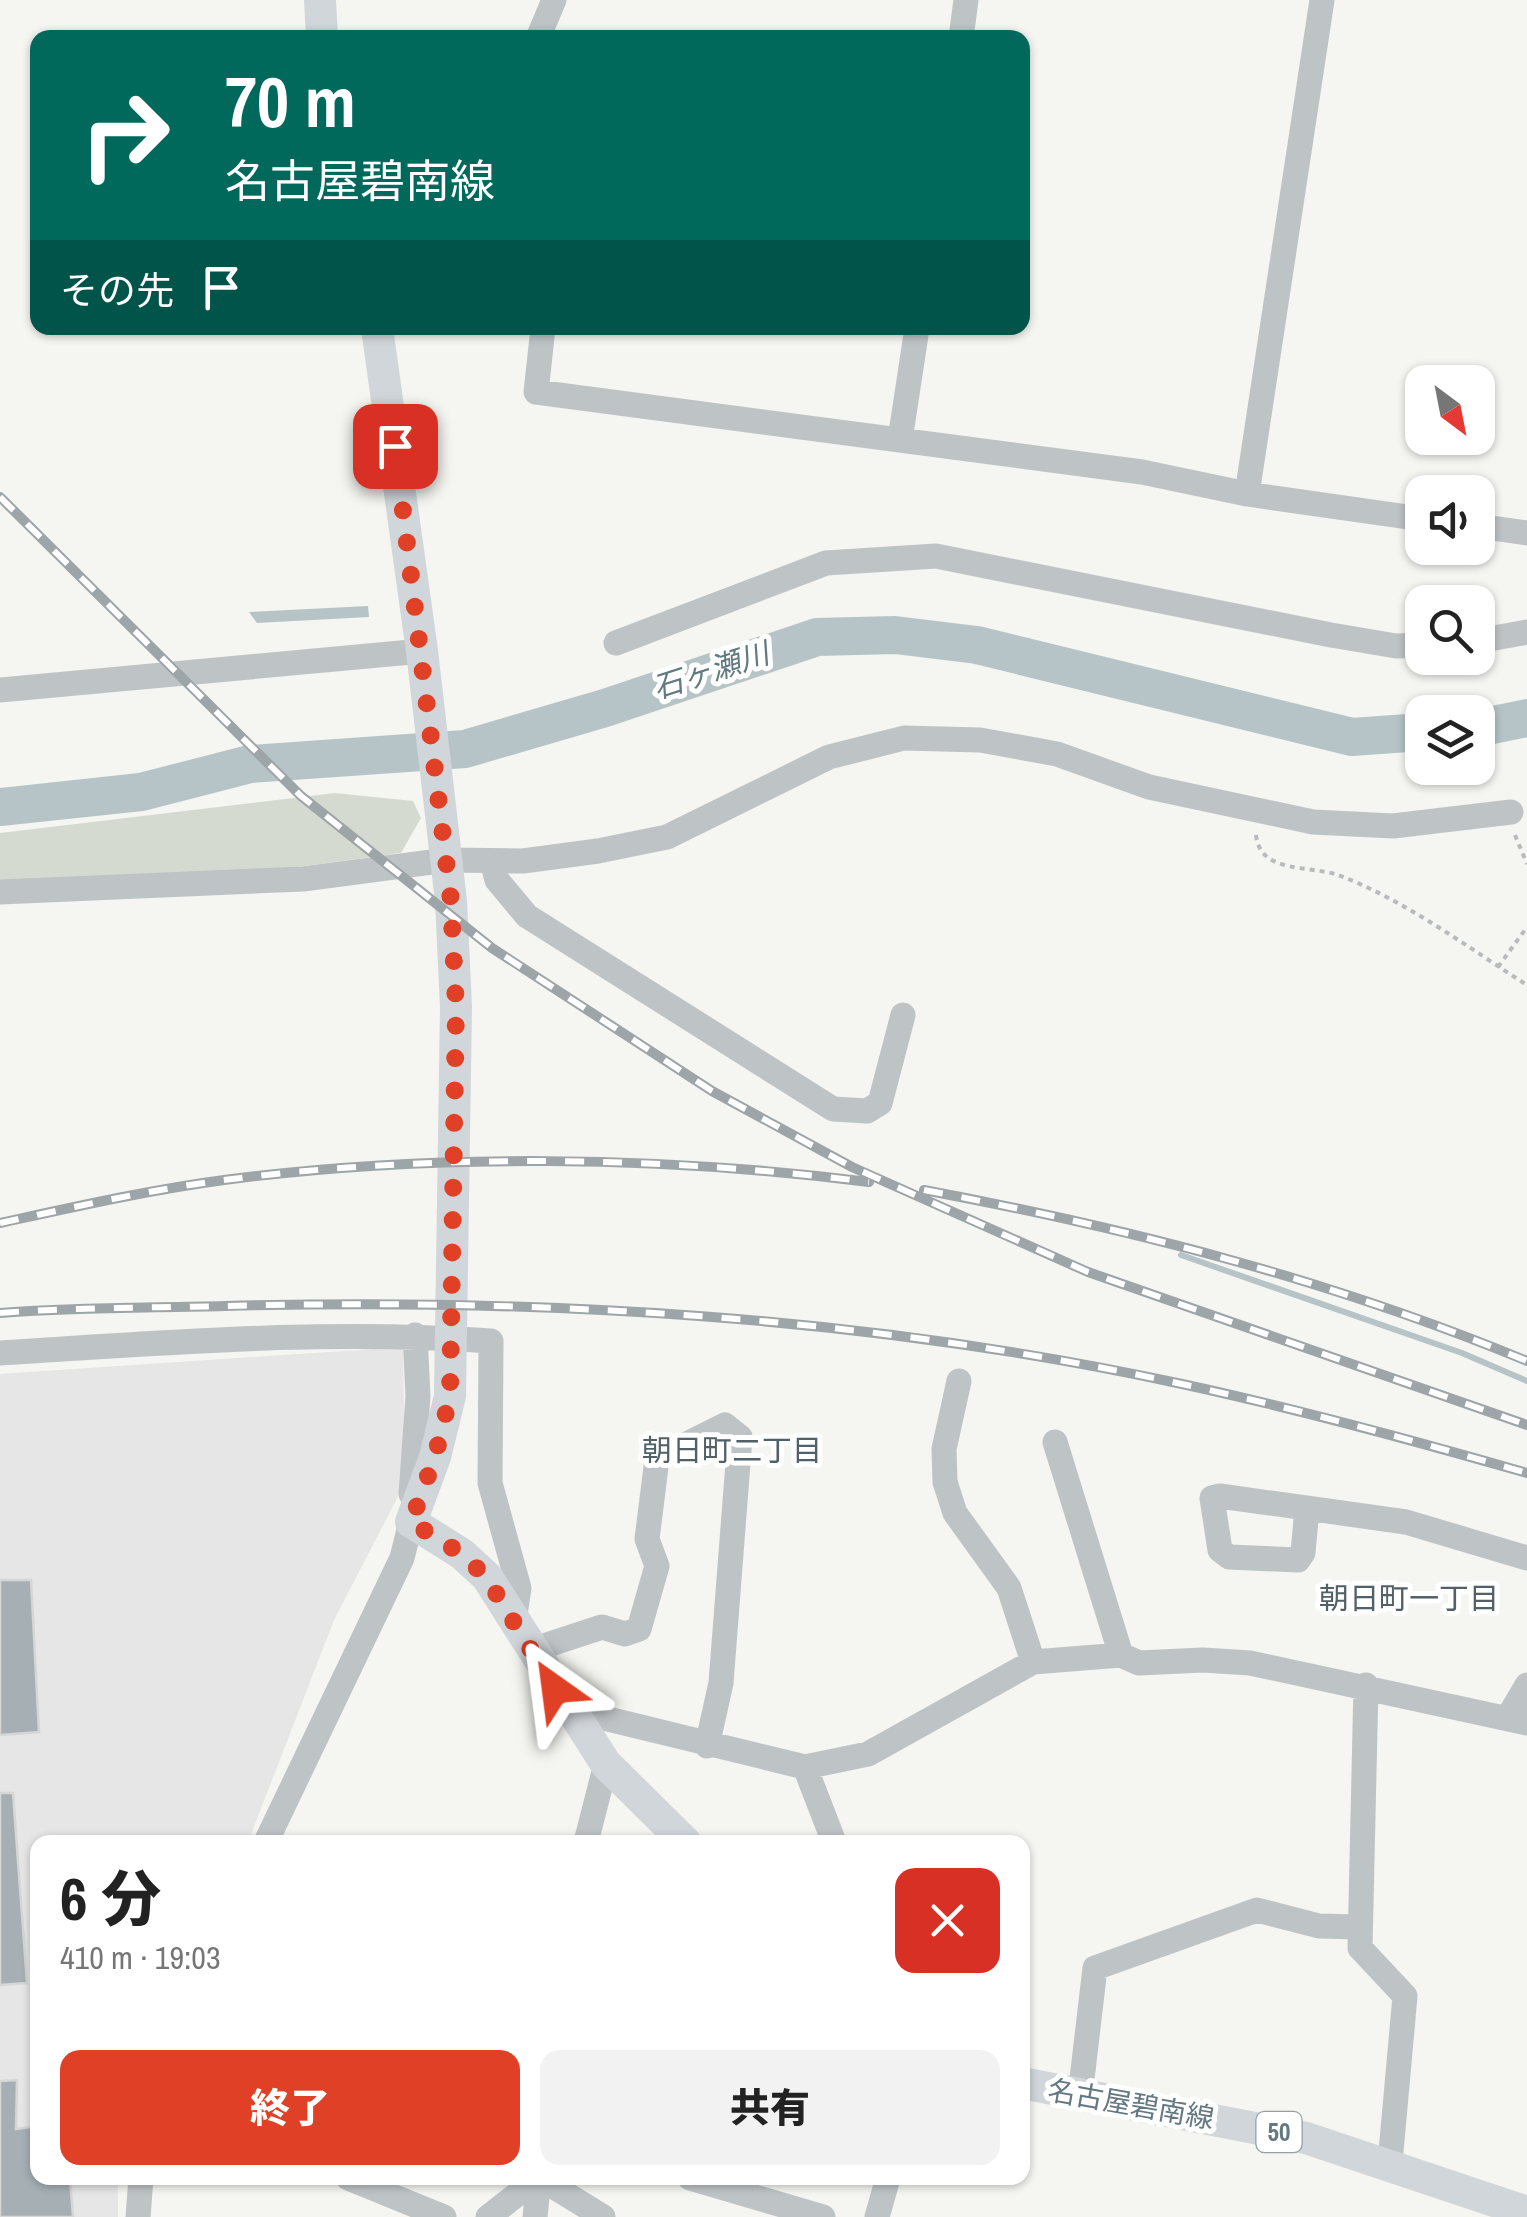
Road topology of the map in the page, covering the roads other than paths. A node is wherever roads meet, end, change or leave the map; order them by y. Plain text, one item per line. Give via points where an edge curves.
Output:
1 (320, 0) edge
2 (554, 0) edge
3 (966, 0) edge
4 (1322, 0) edge
5 (322, 30) edge
6 (541, 30) edge
7 (961, 30) edge
8 (378, 335) edge
9 (541, 335) edge
10 (916, 335) edge
11 (900, 440) junction
12 (1247, 494) junction
13 (1405, 517) edge
14 (1495, 528) edge
15 (1527, 533) edge
16 (1527, 632) edge
17 (1495, 638) edge
18 (616, 643) dead end
19 (1405, 644) edge
20 (423, 660) junction
21 (0, 690) edge
22 (1511, 812) road end
23 (446, 860) junction
24 (492, 861) junction
25 (0, 892) edge
26 (903, 1015) dead end
27 (415, 1335) junction
28 (0, 1353) edge
29 (959, 1381) dead end
30 (1055, 1442) dead end
31 (1306, 1508) dead end
32 (411, 1522) junction
33 (1527, 1558) edge
34 (514, 1621) junction
35 (532, 1650) junction
36 (1122, 1655) junction
37 (1033, 1662) junction
38 (352, 1666) junction
39 (1366, 1685) junction
40 (1527, 1685) edge
41 (567, 1710) junction
42 (1517, 1721) edge
43 (708, 1746) junction
44 (606, 1764) junction
45 (805, 1767) junction
46 (269, 1835) edge
47 (588, 1835) edge
48 (677, 1835) edge
49 (831, 1835) edge
50 (1360, 1927) junction
51 (1030, 2085) edge
52 (1080, 2096) junction
53 (1390, 2163) junction
54 (140, 2185) edge
55 (365, 2185) edge
56 (530, 2185) edge
57 (538, 2185) edge
58 (550, 2185) edge
59 (714, 2185) edge
60 (886, 2185) edge
61 (1527, 2212) edge
62 (138, 2217) edge
63 (444, 2217) edge
64 (488, 2217) edge
65 (534, 2217) edge
66 (602, 2217) edge
67 (823, 2217) edge
68 (877, 2217) edge

1 - 5 main road
2 - 6 street
3 - 7 street
4 - 12 street
8 - 20 main road
9 - 11 street via 536,392
10 - 11 street
11 - 12 street via 1142,472
12 - 13 street
14 - 15 street
16 - 17 street
18 - 19 street via 826,564 936,556
20 - 21 street
20 - 23 main road
22 - 24 street via 1393,826 1313,822 1149,787 1056,754 980,740 904,738 828,757 667,838 523,862
23 - 24 street
23 - 25 street via 303,879
23 - 32 main road via 456,1007 450,1396
24 - 26 street via 497,880 527,916 833,1109 867,1111 880,1103
27 - 28 street via 269,1336
27 - 34 street via 491,1341 490,1483 519,1588
27 - 38 street via 414,1486 359,1619
29 - 37 street via 944,1450 945,1482 956,1513 1010,1588
30 - 36 street
31 - 33 street via 1406,1522
32 - 34 main road via 486,1577
32 - 38 street via 402,1558
34 - 35 main road
35 - 41 main road
35 - 43 street via 602,1626 625,1634 639,1629 657,1566 647,1539 657,1459 732,1427 740,1437 722,1683
36 - 37 street
36 - 39 street via 1139,1663 1250,1663
37 - 45 street via 868,1754
38 - 46 street
39 - 42 street
39 - 50 street
40 - 42 street
41 - 43 street
41 - 44 main road
43 - 45 street
44 - 47 street
44 - 48 main road
45 - 49 street
50 - 52 street via 1319,1926 1256,1910 1095,1968
50 - 53 street via 1360,1948 1405,1996
51 - 52 main road, 名古屋碧南線 / 50
52 - 53 main road, 名古屋碧南線 / 50 via 1306,2138
53 - 61 main road, 名古屋碧南線 / 50
54 - 62 street
55 - 63 street
56 - 64 street
57 - 65 street
58 - 66 street
59 - 67 street
60 - 68 street

